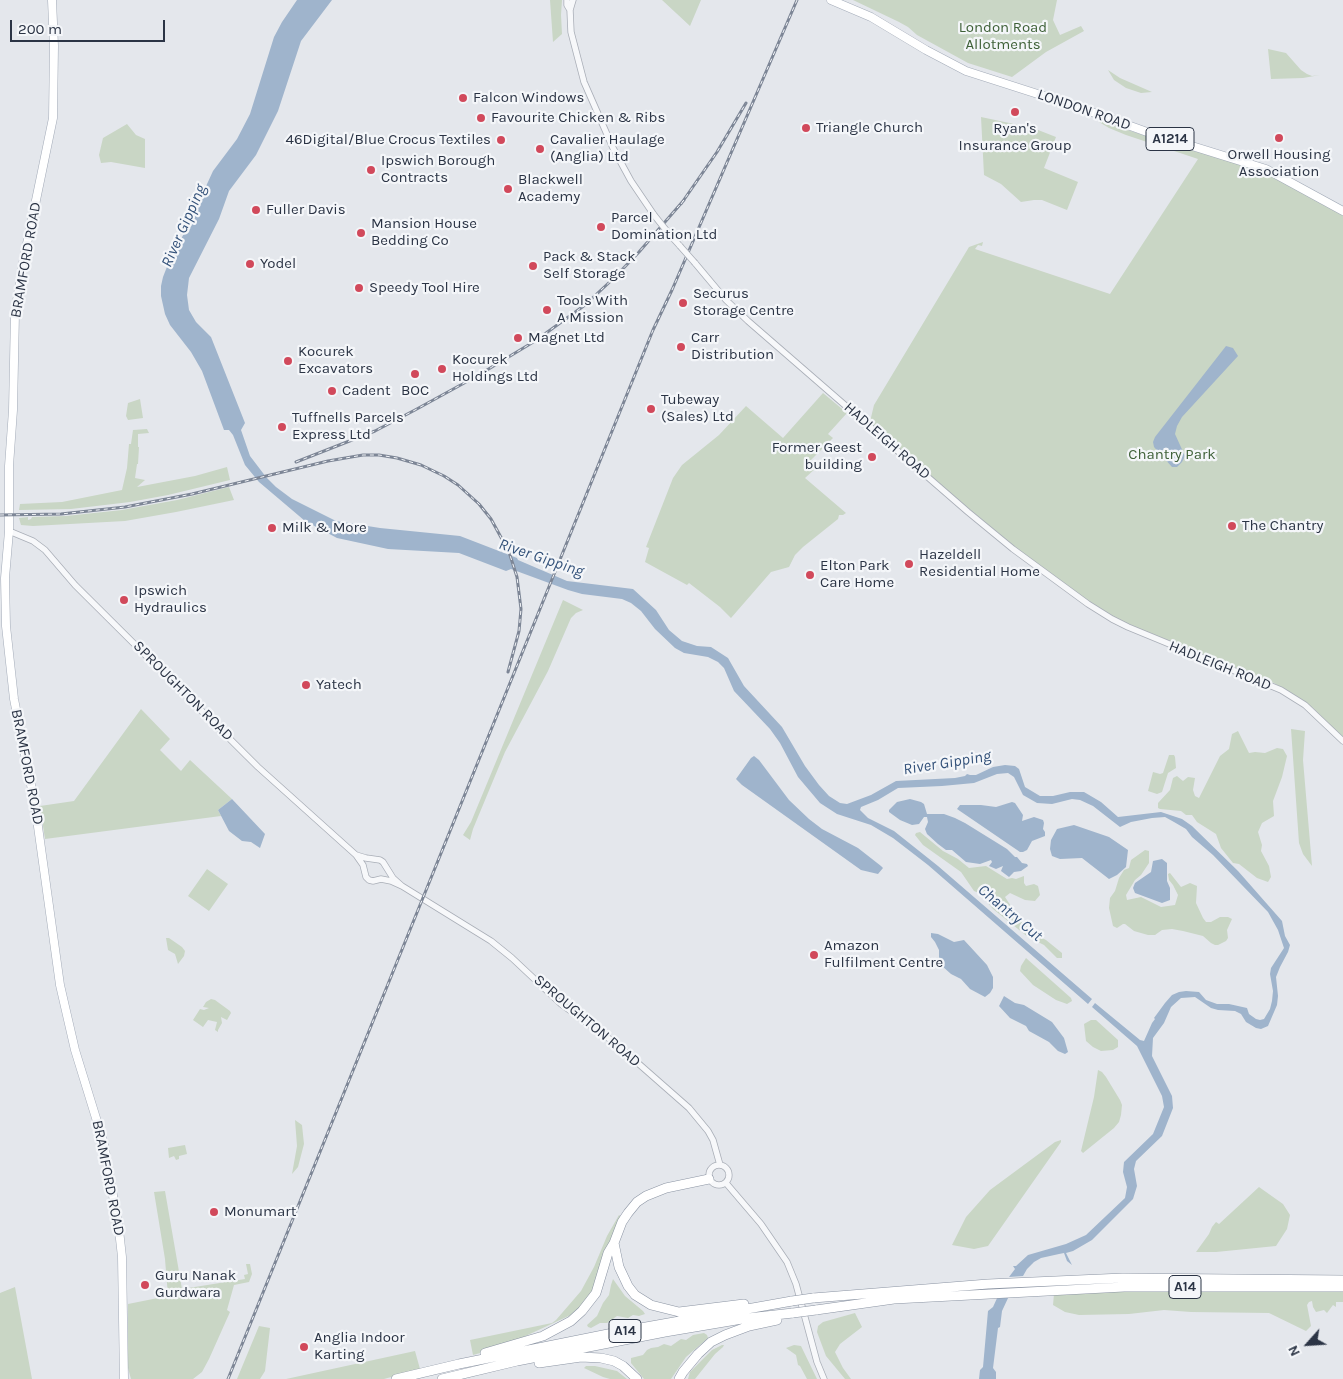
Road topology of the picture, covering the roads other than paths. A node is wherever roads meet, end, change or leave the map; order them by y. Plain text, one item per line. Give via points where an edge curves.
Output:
1 (52, 0) edge
2 (567, 0) edge
3 (573, 0) edge
4 (831, 0) edge
5 (570, 10) junction
6 (1342, 210) edge
7 (10, 530) junction
8 (1343, 741) edge
9 (356, 854) junction
10 (371, 859) junction
11 (364, 868) junction
12 (386, 868) junction
13 (382, 879) junction
14 (402, 886) junction
15 (720, 1165) junction
16 (709, 1179) junction
17 (726, 1183) junction
18 (614, 1243) junction
19 (1343, 1280) edge
20 (1305, 1283) junction
21 (1316, 1283) junction
22 (1343, 1287) edge
23 (792, 1301) junction
24 (794, 1315) junction
25 (460, 1364) junction
26 (465, 1373) junction
27 (124, 1379) edge
28 (396, 1379) edge
29 (442, 1379) edge
30 (637, 1379) edge
31 (680, 1379) edge
32 (824, 1379) edge

1 - 7 main road, BRAMFORD ROAD via 53,118 15,313
2 - 5 street, HADLEIGH ROAD
3 - 5 street, HADLEIGH ROAD
4 - 6 main road, LONDON ROAD / A1214 via 871,17 960,68 1266,169
5 - 8 street, HADLEIGH ROAD, bridge via 571,32 582,75 624,169 645,204 726,300 750,323 1013,549 1084,601 1128,627 1281,690 1306,705
7 - 9 street, SPROUGHTON ROAD via 45,550 75,585 258,766
7 - 27 main road, BRAMFORD ROAD via 5,594 10,677 35,805 60,985 75,1050 104,1144 119,1230
9 - 10 street, SPROUGHTON ROAD
9 - 11 street, SPROUGHTON ROAD
10 - 11 street
10 - 12 street, SPROUGHTON ROAD via 380,860
11 - 13 street, SPROUGHTON ROAD via 369,880
12 - 13 street
12 - 14 street, SPROUGHTON ROAD
13 - 14 street, SPROUGHTON ROAD
14 - 15 street, SPROUGHTON ROAD via 490,941 561,1004 615,1043 689,1108 713,1140
15 - 16 street via 711,1169
15 - 17 street via 729,1172
16 - 17 street via 718,1186
16 - 18 highway via 666,1188 646,1196 628,1213
17 - 32 street via 761,1224 787,1262
18 - 23 highway via 619,1267 628,1286 643,1301 663,1309 679,1312 782,1299
18 - 25 highway via 596,1293 571,1322 544,1336
19 - 21 highway, A14
20 - 21 highway, A14
20 - 23 highway, A14, bridge via 1124,1278 988,1284
20 - 24 highway, A14, bridge via 1124,1287 894,1299
21 - 22 highway, A14
23 - 25 highway, A14
24 - 26 highway, A14 via 748,1318 665,1332
24 - 31 highway via 749,1326 711,1342
25 - 28 highway, A14
26 - 29 highway, A14
26 - 30 highway via 479,1374 590,1357 614,1361

